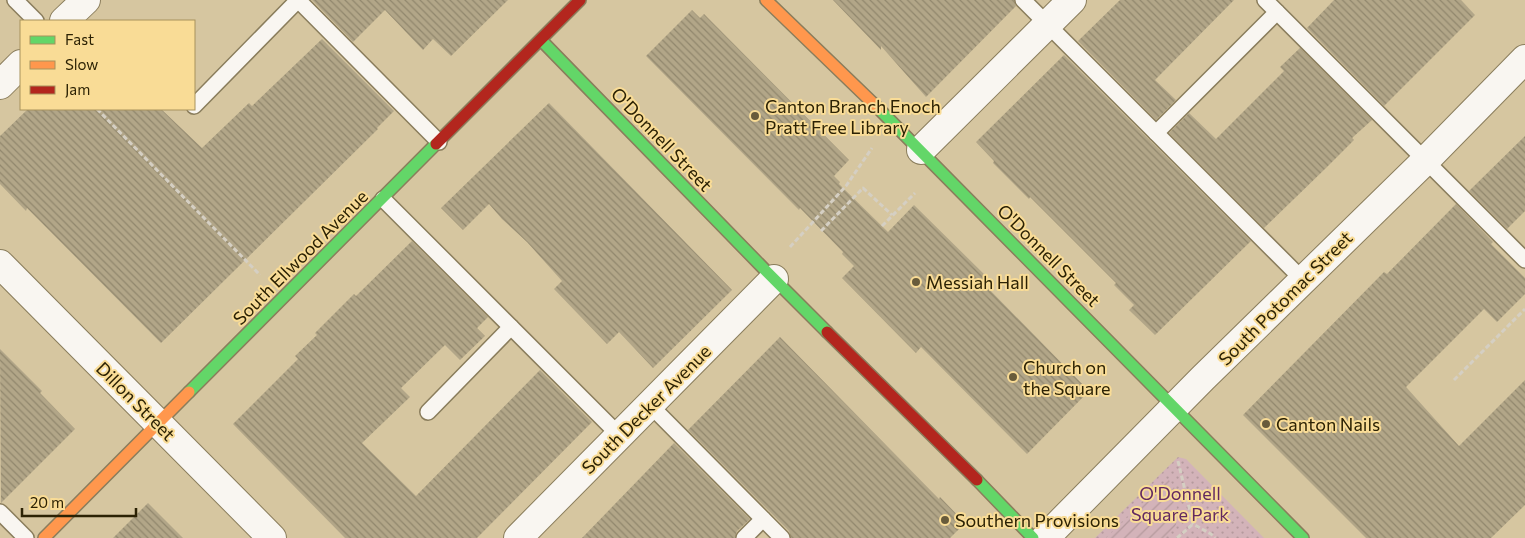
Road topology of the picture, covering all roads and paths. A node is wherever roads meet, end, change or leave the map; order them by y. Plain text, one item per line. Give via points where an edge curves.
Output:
1 (14, 0) edge
2 (86, 0) edge
3 (298, 0) edge
4 (580, 0) edge
5 (766, 0) edge
6 (1023, 0) edge
7 (1072, 0) edge
8 (1265, 0) edge
9 (1276, 12) junction
10 (35, 20) edge
11 (65, 20) edge
12 (1047, 24) junction
13 (541, 40) junction
14 (1525, 59) edge
15 (20, 65) edge
16 (0, 85) edge
17 (195, 105) edge
18 (98, 110) edge
19 (1156, 132) junction
20 (439, 142) junction
21 (921, 150) junction
22 (869, 151) dead end
23 (1425, 161) junction
24 (912, 195) dead end
25 (383, 199) junction
26 (892, 215) junction
27 (882, 226) dead end
28 (820, 231) dead end
29 (794, 243) dead end
30 (1525, 260) edge
31 (0, 264) edge
32 (774, 280) junction
33 (1304, 280) junction
34 (283, 299) junction
35 (1525, 309) edge
36 (511, 326) junction
37 (1454, 380) dead end
38 (650, 405) junction
39 (1176, 407) junction
40 (428, 412) dead end
41 (159, 424) junction
42 (620, 435) junction
43 (1178, 461) dead end
44 (0, 512) edge
45 (763, 519) junction
46 (1193, 524) junction
47 (26, 538) edge
48 (44, 538) edge
49 (272, 538) edge
50 (518, 538) edge
51 (744, 538) edge
52 (782, 538) edge
53 (1033, 538) edge
54 (1045, 538) edge
55 (1177, 538) edge
56 (1215, 538) edge
57 (1303, 538) edge

1 - 10 lane
2 - 11 street
3 - 17 lane
3 - 20 lane
4 - 13 street, South Ellwood Avenue
5 - 21 street, O'Donnell Street
6 - 12 lane
7 - 12 street
8 - 9 lane
9 - 19 lane
9 - 23 lane
12 - 19 lane
12 - 21 street
13 - 20 street, South Ellwood Avenue
13 - 32 street, O'Donnell Street
14 - 23 street, South Potomac Street
15 - 16 street
18 - 34 path
19 - 33 lane
20 - 25 street, South Ellwood Avenue
21 - 39 street, O'Donnell Street
22 - 29 path via 846,186
23 - 30 lane
23 - 33 street, South Potomac Street
24 - 26 path
25 - 34 street, South Ellwood Avenue
25 - 36 lane
26 - 27 path
26 - 28 path via 863,188
31 - 41 street, Dillon Street
32 - 38 street, South Decker Avenue
32 - 53 street, O'Donnell Street
33 - 39 street, South Potomac Street
34 - 41 street, South Ellwood Avenue
35 - 37 path
36 - 40 lane
36 - 42 lane
38 - 42 street, South Decker Avenue
38 - 45 lane
39 - 54 street, South Potomac Street
39 - 57 street, O'Donnell Street
41 - 48 street, South Ellwood Avenue
41 - 49 street, Dillon Street
42 - 50 street, South Decker Avenue
43 - 46 path
44 - 47 lane
45 - 51 lane
45 - 52 lane
46 - 55 path
46 - 56 path

